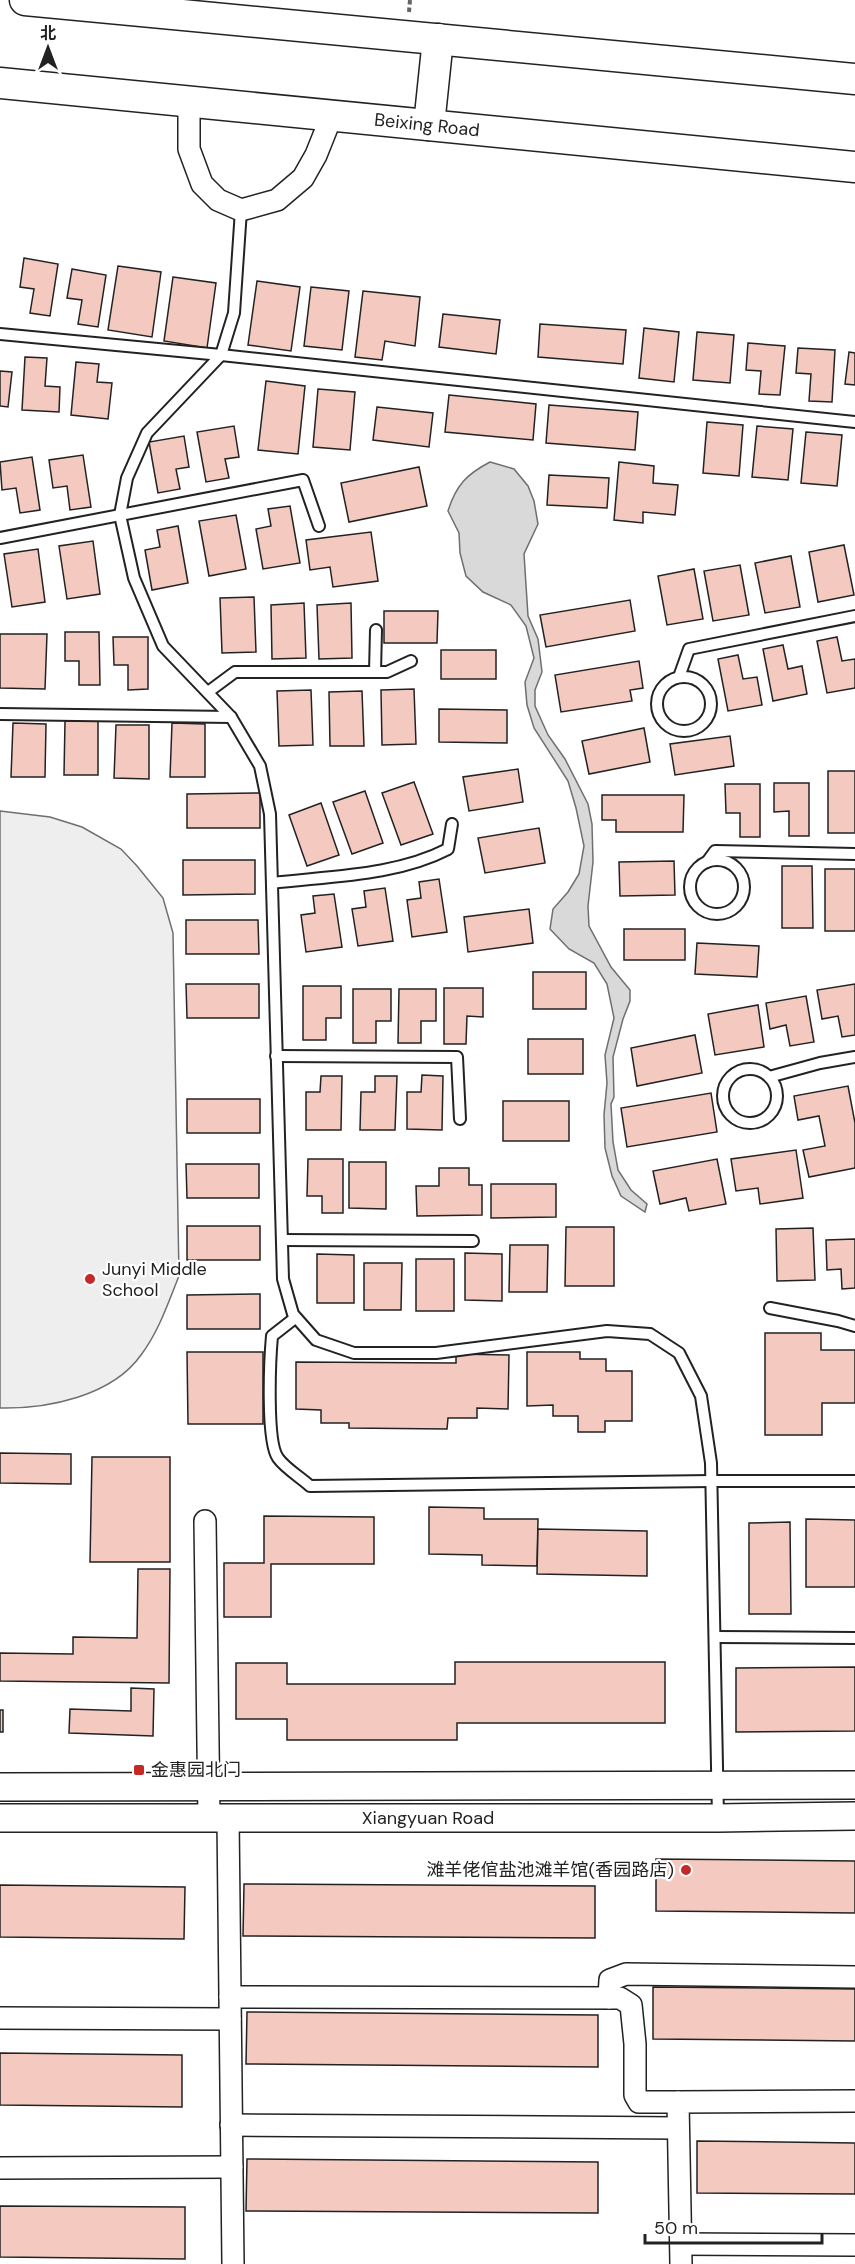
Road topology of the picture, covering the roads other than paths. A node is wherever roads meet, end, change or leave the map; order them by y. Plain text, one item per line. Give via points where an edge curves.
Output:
1 (26, 0) edge
2 (438, 39) junction
3 (855, 80) edge
4 (0, 83) edge
5 (189, 101) junction
6 (332, 115) junction
7 (429, 125) junction
8 (855, 167) edge
9 (241, 210) junction
10 (0, 334) edge
11 (221, 355) junction
12 (855, 422) edge
13 (120, 515) junction
14 (319, 526) dead end
15 (0, 538) edge
16 (855, 616) edge
17 (376, 630) dead end
18 (411, 661) dead end
19 (375, 672) junction
20 (679, 677) junction
21 (208, 692) junction
22 (0, 714) edge
23 (231, 717) junction
24 (452, 824) dead end
25 (855, 854) edge
26 (707, 862) junction
27 (272, 883) junction
28 (276, 1056) junction
29 (855, 1058) edge
30 (769, 1077) junction
31 (460, 1119) dead end
32 (282, 1240) junction
33 (473, 1241) dead end
34 (770, 1308) dead end
35 (295, 1318) junction
36 (855, 1326) edge
37 (711, 1480) junction
38 (855, 1481) edge
39 (205, 1521) dead end
40 (715, 1637) junction
41 (855, 1638) edge
42 (855, 1785) edge
43 (208, 1786) junction
44 (0, 1787) edge
45 (855, 1816) edge
46 (0, 1818) edge
47 (218, 1818) junction
48 (718, 1818) junction
49 (855, 1977) edge
50 (230, 1997) junction
51 (609, 1998) junction
52 (0, 2018) edge
53 (230, 2019) junction
54 (855, 2101) edge
55 (678, 2102) junction
56 (231, 2125) junction
57 (678, 2128) junction
58 (231, 2167) junction
59 (0, 2168) edge
60 (855, 2245) edge
61 (681, 2254) edge
62 (233, 2264) edge

1 - 2 main road
2 - 3 main road
2 - 7 main road
4 - 5 main road, Beixing Road
5 - 6 main road, Beixing Road
5 - 9 street via 189,149 202,184 218,200
6 - 7 main road, Beixing Road
6 - 9 street via 303,178 277,200
7 - 8 main road, Beixing Road
9 - 11 lane via 234,313
10 - 11 lane
11 - 12 lane
11 - 13 lane via 147,433 127,478
13 - 14 lane via 303,480
13 - 15 lane
13 - 21 lane via 134,578 163,646
16 - 20 lane via 688,649
17 - 19 lane
18 - 19 lane via 387,672
19 - 21 lane via 235,672
20 - 20 lane via 663,686 657,703 662,720 676,730 686,731 708,718 712,700 704,684 688,676
21 - 23 lane
22 - 23 lane
23 - 27 lane via 260,766 270,814
24 - 27 lane via 448,849 427,859 363,873
25 - 26 lane via 716,851
26 - 26 lane via 691,877 690,895 701,909 718,915 735,908 744,892 741,875 729,862
27 - 28 lane
28 - 31 lane via 457,1057
28 - 32 lane
29 - 30 lane
30 - 30 lane via 753,1069 735,1072 728,1078 722,1095 727,1112 742,1122 760,1122 767,1117 777,1102
32 - 33 lane
32 - 35 lane via 283,1279
34 - 36 lane
35 - 37 lane via 316,1340 354,1353 436,1353 607,1331 650,1334 679,1353 701,1395
35 - 37 lane via 272,1336 271,1429 277,1457 310,1486
37 - 38 lane
37 - 40 lane
39 - 43 street
40 - 41 lane
40 - 48 lane
42 - 43 street, Xiangyuan Road
43 - 44 street, Xiangyuan Road
43 - 47 street
45 - 48 street, Xiangyuan Road
46 - 47 street, Xiangyuan Road
47 - 48 street, Xiangyuan Road
47 - 50 street
49 - 51 street via 626,1974 610,1980
50 - 51 street
50 - 53 street
51 - 55 street via 620,1998 631,2005 635,2095 639,2102
52 - 53 street
53 - 56 street
54 - 55 street
55 - 57 street
56 - 57 street
56 - 58 street
57 - 61 street
58 - 59 street
58 - 62 street
60 - 61 street

